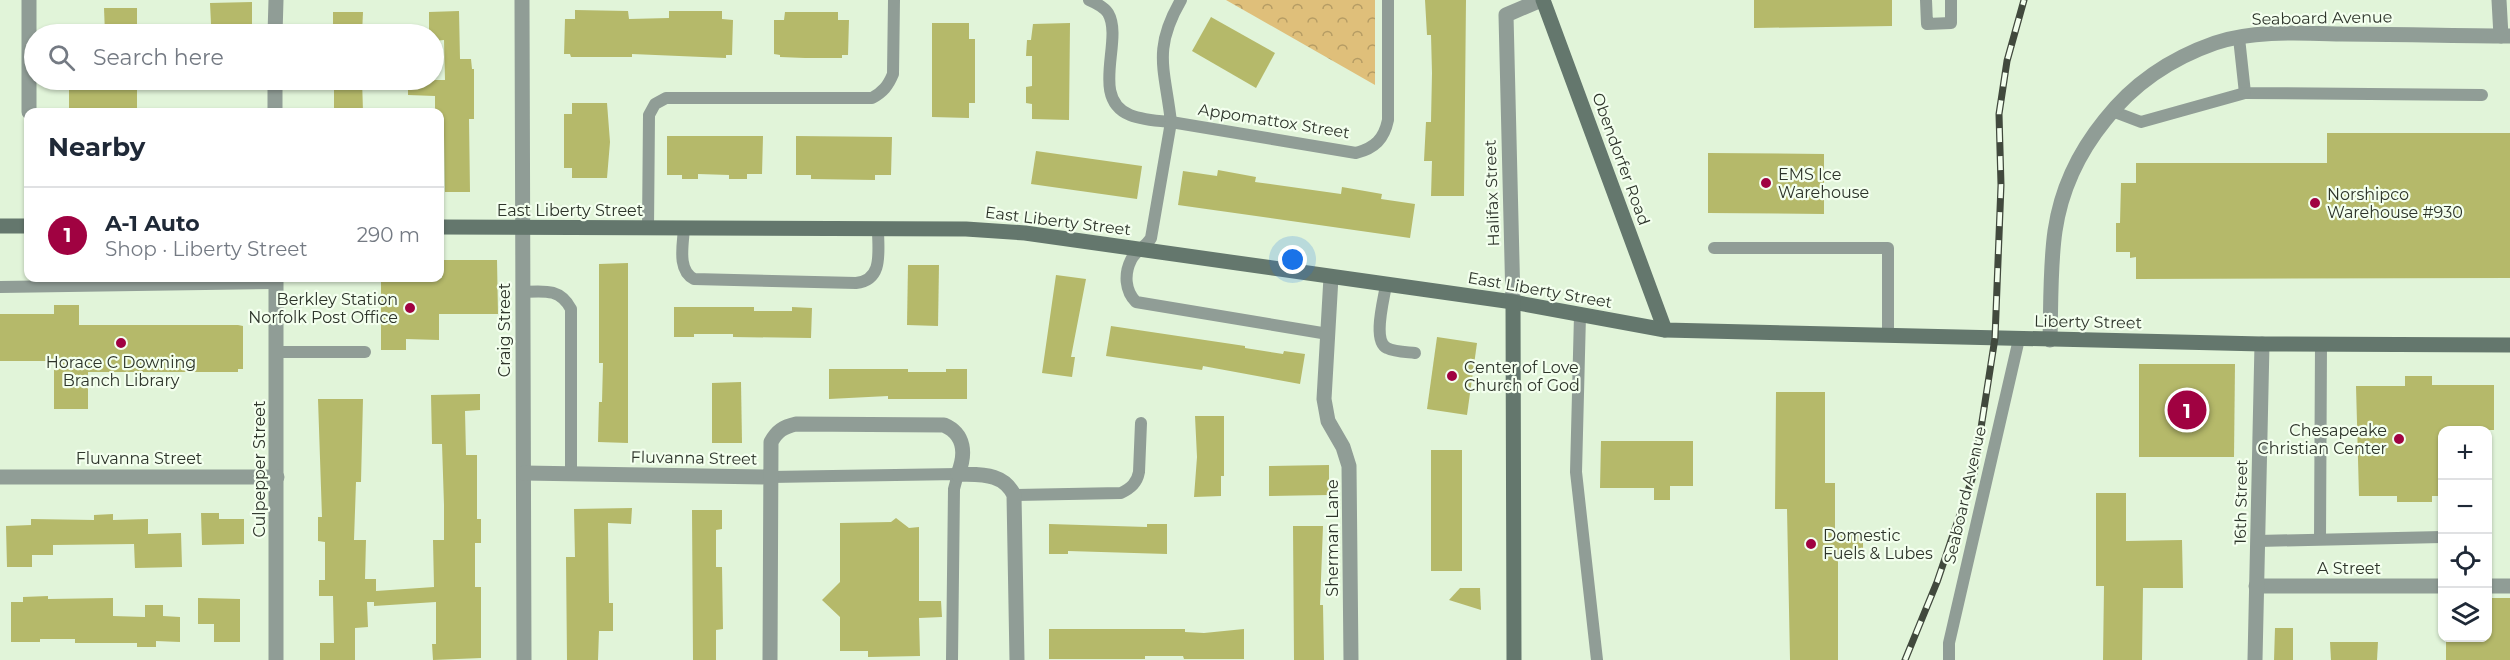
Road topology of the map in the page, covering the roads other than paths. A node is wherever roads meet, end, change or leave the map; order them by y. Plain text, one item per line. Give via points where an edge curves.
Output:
1 (28, 0) edge
2 (276, 0) edge
3 (522, 0) edge
4 (894, 0) edge
5 (1089, 0) edge
6 (1181, 0) edge
7 (1388, 0) edge
8 (1542, 0) edge
9 (1926, 0) edge
10 (1951, 0) edge
11 (2499, 0) edge
12 (28, 24) edge
13 (276, 24) edge
14 (2505, 36) edge
15 (2239, 38) junction
16 (29, 90) edge
17 (275, 90) edge
18 (2245, 93) junction
19 (2482, 95) dead end
20 (29, 108) edge
21 (275, 108) edge
22 (2112, 111) junction
23 (1171, 123) junction
24 (0, 226) edge
25 (24, 226) edge
26 (444, 227) edge
27 (522, 228) junction
28 (648, 228) junction
29 (684, 228) junction
30 (878, 229) junction
31 (1714, 248) dead end
32 (1140, 249) junction
33 (1331, 277) junction
34 (197, 282) edge
35 (276, 282) edge
36 (1386, 285) junction
37 (0, 287) edge
38 (522, 292) junction
39 (1513, 302) junction
40 (1580, 315) junction
41 (1665, 330) junction
42 (1328, 334) junction
43 (1888, 335) junction
44 (2019, 339) junction
45 (2050, 340) junction
46 (2262, 344) junction
47 (2321, 344) junction
48 (2510, 345) edge
49 (276, 352) junction
50 (365, 352) dead end
51 (1415, 353) dead end
52 (1141, 423) dead end
53 (524, 473) junction
54 (571, 474) junction
55 (958, 474) junction
56 (0, 477) edge
57 (277, 477) junction
58 (770, 477) junction
59 (1014, 495) junction
60 (2438, 537) edge
61 (2320, 539) junction
62 (2258, 540) junction
63 (2256, 586) junction
64 (2438, 586) edge
65 (2492, 586) edge
66 (2510, 586) edge
67 (276, 660) edge
68 (524, 660) edge
69 (770, 660) edge
70 (952, 660) edge
71 (1017, 660) edge
72 (1351, 660) edge
73 (1514, 660) edge
74 (1596, 660) edge
75 (1949, 660) edge
76 (2255, 660) edge

1 - 12 street
2 - 13 street
3 - 27 street, Craig Street
4 - 28 lane via 892,74 888,85 872,98 666,98 655,104 649,115
5 - 23 lane, Appomattox Street via 1108,13 1112,27 1109,60 1114,101 1131,116
6 - 23 lane via 1170,20 1161,59
7 - 23 lane, Appomattox Street via 1388,120 1379,143 1368,150 1356,153
8 - 39 street, Halifax Street via 1506,15
8 - 41 main road, Obendorfer Road
9 - 10 lane via 1927,24 1952,23
11 - 14 street
14 - 15 street, Seaboard Avenue via 2314,33
15 - 18 lane
15 - 22 street, Seaboard Avenue via 2217,42 2161,68
16 - 20 street
17 - 21 street
18 - 19 lane
18 - 22 lane via 2141,122
22 - 45 street, Seaboard Avenue via 2075,165 2065,192 2055,230
23 - 32 lane via 1151,238
24 - 25 main road
26 - 27 main road, East Liberty Street
27 - 28 main road, East Liberty Street
27 - 38 street, Craig Street
28 - 29 main road, East Liberty Street
29 - 30 main road, East Liberty Street
29 - 30 lane via 683,268 694,279 856,284 872,278 878,268
30 - 32 main road, East Liberty Street via 1025,233
31 - 43 lane via 1888,248
32 - 33 main road, East Liberty Street
32 - 42 lane via 1131,259 1126,286 1136,302
33 - 36 main road, East Liberty Street
33 - 42 street, Sherman Lane
34 - 37 lane
35 - 49 street, Culpepper Street
36 - 39 main road, East Liberty Street
36 - 51 lane via 1379,336 1382,344 1388,349
38 - 53 street, Craig Street
38 - 54 lane via 557,293 571,309
39 - 40 main road, East Liberty Street
39 - 73 main road, Halifax Street
40 - 41 main road, East Liberty Street
40 - 74 lane via 1576,471
41 - 43 main road, Liberty Street
42 - 72 street, Sherman Lane via 1324,399 1328,421 1349,465
43 - 44 main road, Liberty Street
44 - 45 main road, Liberty Street
44 - 75 lane, Seaboard Avenue via 1949,643
45 - 46 main road, Liberty Street
46 - 47 main road, Liberty Street
46 - 62 street, 16th Street
47 - 48 main road, Liberty Street
47 - 61 lane
49 - 50 lane
49 - 57 street, Culpepper Street
52 - 59 lane via 1139,472 1131,489 1121,493
53 - 54 street, Fluvanna Street
53 - 68 street, Craig Street
54 - 58 street, Fluvanna Street
55 - 58 lane
55 - 58 street, Fluvanna Street via 963,445 954,430 944,425 796,424 785,426 771,442
55 - 59 street via 992,476 1003,481
55 - 70 lane via 954,489
56 - 57 street, Fluvanna Street
57 - 67 street, Culpepper Street
58 - 69 street
59 - 71 street
60 - 61 lane
61 - 62 lane
62 - 63 street, 16th Street
63 - 64 street, A Street
63 - 76 street, 16th Street
65 - 66 street

